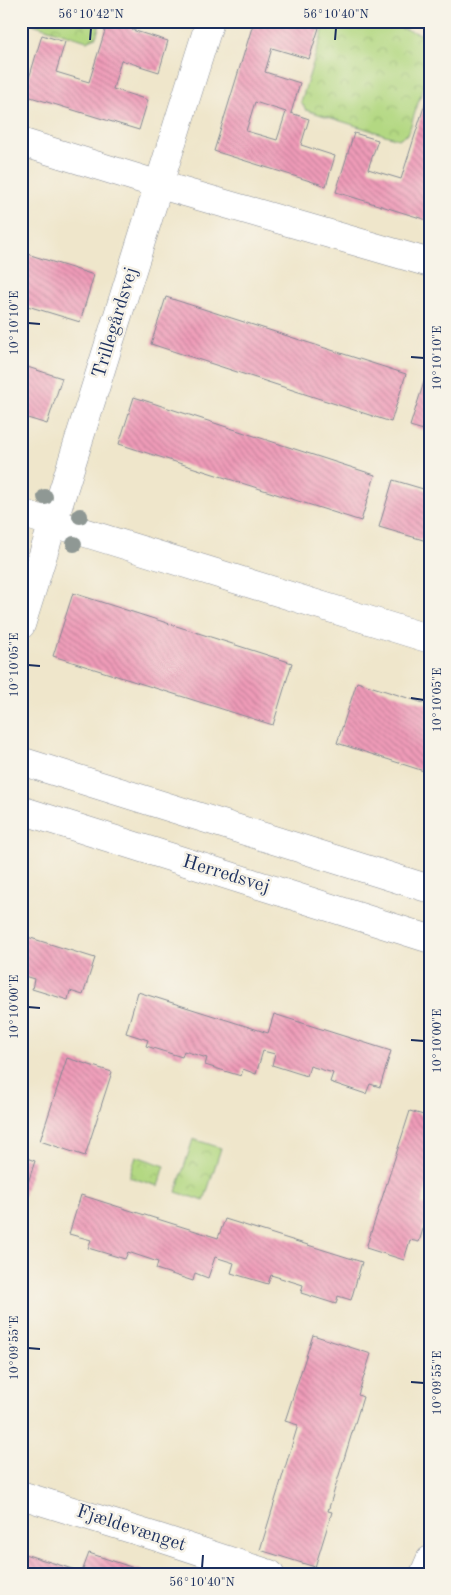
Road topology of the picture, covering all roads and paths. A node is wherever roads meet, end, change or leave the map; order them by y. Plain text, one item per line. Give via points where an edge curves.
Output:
1 (210, 21) edge
2 (21, 142) edge
3 (160, 185) junction
4 (430, 262) edge
5 (21, 513) edge
6 (53, 523) junction
7 (21, 625) edge
8 (430, 639) edge
9 (21, 761) edge
10 (21, 810) edge
11 (430, 889) edge
12 (430, 939) edge
13 (21, 1495) edge
14 (430, 1560) edge
15 (270, 1574) edge
16 (424, 1574) edge

1 - 3 street, Trillegårdsvej
2 - 3 street
3 - 4 street
3 - 6 street, Trillegårdsvej
5 - 6 street
6 - 7 street, Trillegårdsvej
6 - 8 street
9 - 11 street
10 - 12 street, Herredsvej
13 - 15 street, Fjældevænget
14 - 16 street

